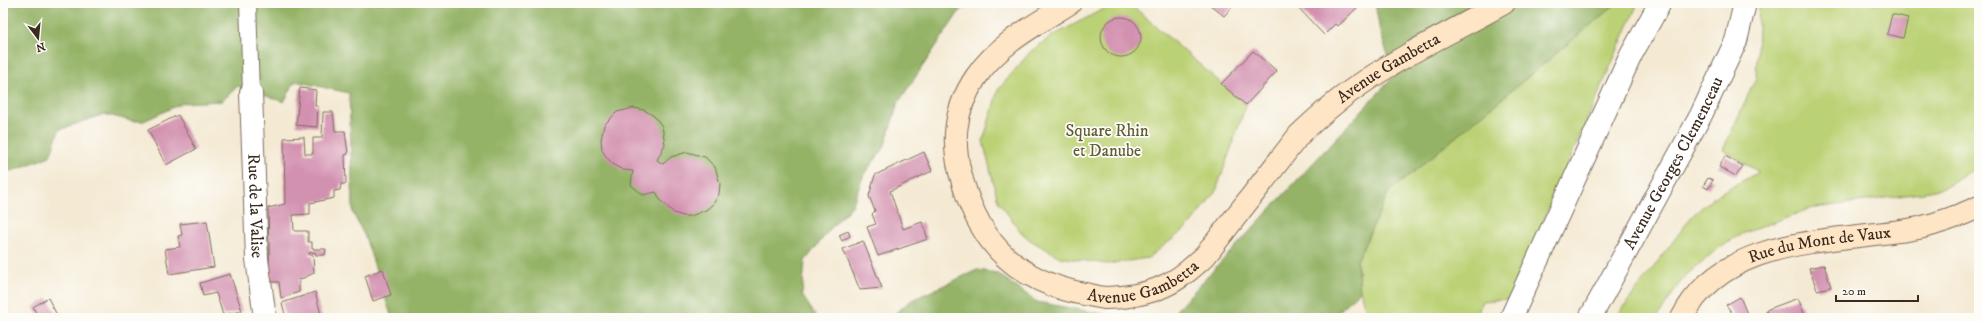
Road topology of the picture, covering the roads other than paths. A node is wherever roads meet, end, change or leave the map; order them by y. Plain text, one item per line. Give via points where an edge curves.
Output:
1 (248, 3) edge
2 (1070, 3) edge
3 (1504, 3) edge
4 (1660, 3) edge
5 (1745, 3) edge
6 (251, 92) joint
7 (1979, 207) edge
8 (265, 318) edge
9 (1511, 318) edge
10 (1590, 318) edge
11 (1682, 318) edge

1 - 6 lane
2 - 3 main road, Avenue Gambetta via 1016,38 990,59 966,94 957,116 954,140 965,192 978,223 1000,252 1038,280 1059,288 1105,298 1163,287 1187,272 1205,256 1299,135 1322,114 1358,86
4 - 9 street via 1631,55
5 - 10 street, Avenue Georges Clemenceau via 1736,41 1700,116
6 - 8 street, Rue de la Valise via 257,259
7 - 11 main road, Rue du Mont de Vaux via 1950,220 1918,228 1811,242 1758,254 1716,277

